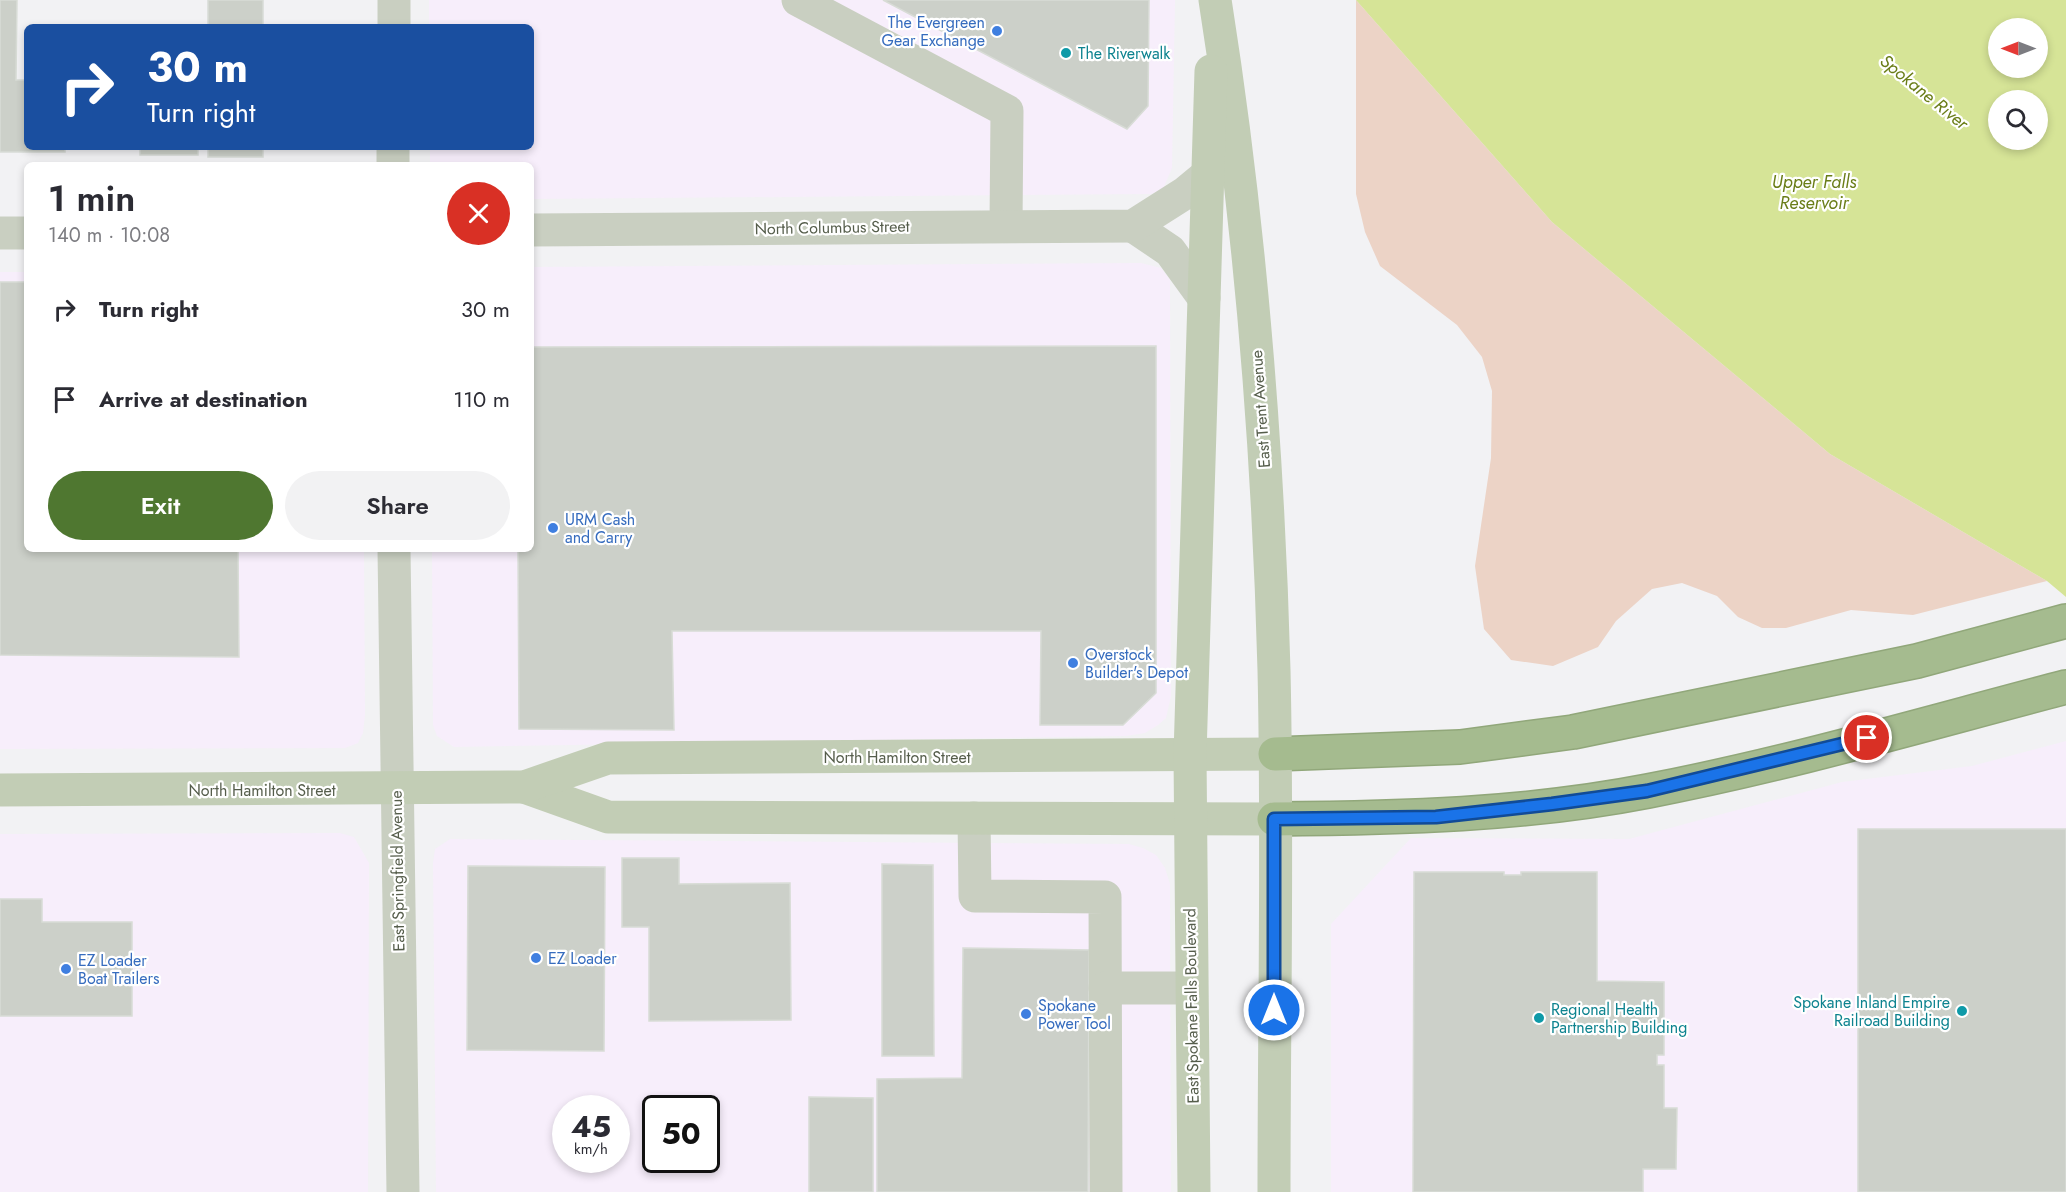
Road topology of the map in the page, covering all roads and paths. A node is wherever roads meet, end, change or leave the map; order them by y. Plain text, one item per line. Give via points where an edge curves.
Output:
1 (394, 0) edge
2 (798, 0) edge
3 (1214, 0) edge
4 (394, 24) edge
5 (1208, 174) junction
6 (1006, 225) junction
7 (1133, 226) junction
8 (534, 230) edge
9 (0, 233) edge
10 (24, 233) edge
11 (1204, 298) junction
12 (394, 552) edge
13 (2066, 621) edge
14 (2066, 687) edge
15 (1275, 754) junction
16 (1190, 755) junction
17 (524, 787) junction
18 (396, 789) junction
19 (0, 790) edge
20 (974, 818) junction
21 (1274, 819) junction
22 (1190, 820) junction
23 (1105, 988) junction
24 (1191, 988) junction
25 (403, 1192) edge
26 (1106, 1192) edge
27 (1194, 1192) edge
28 (1274, 1192) edge

1 - 4 street
2 - 6 street via 1007,111
3 - 5 main road, East Trent Avenue
3 - 15 main road, East Trent Avenue via 1247,231 1269,544
5 - 7 street
5 - 11 main road, East Trent Avenue
6 - 7 street, North Columbus Street
6 - 8 street, North Columbus Street
7 - 11 street via 1170,250
9 - 10 street
11 - 16 main road, East Trent Avenue
12 - 18 street, East Springfield Avenue
13 - 15 highway via 1917,661 1573,732 1460,747
14 - 21 highway via 1647,791 1436,817
15 - 16 main road, North Hamilton Street
15 - 21 main road, East Trent Avenue
16 - 17 main road, North Hamilton Street via 608,759
16 - 22 main road, East Trent Avenue
17 - 18 main road, North Hamilton Street
17 - 20 main road, North Hamilton Street via 609,817
18 - 19 main road, North Hamilton Street
18 - 25 street, East Springfield Avenue
20 - 22 main road, North Hamilton Street
20 - 23 street via 975,896 1105,897
21 - 22 main road, North Hamilton Street
21 - 28 main road
22 - 24 main road, East Spokane Falls Boulevard
23 - 24 street
23 - 26 street
24 - 27 main road, East Spokane Falls Boulevard

